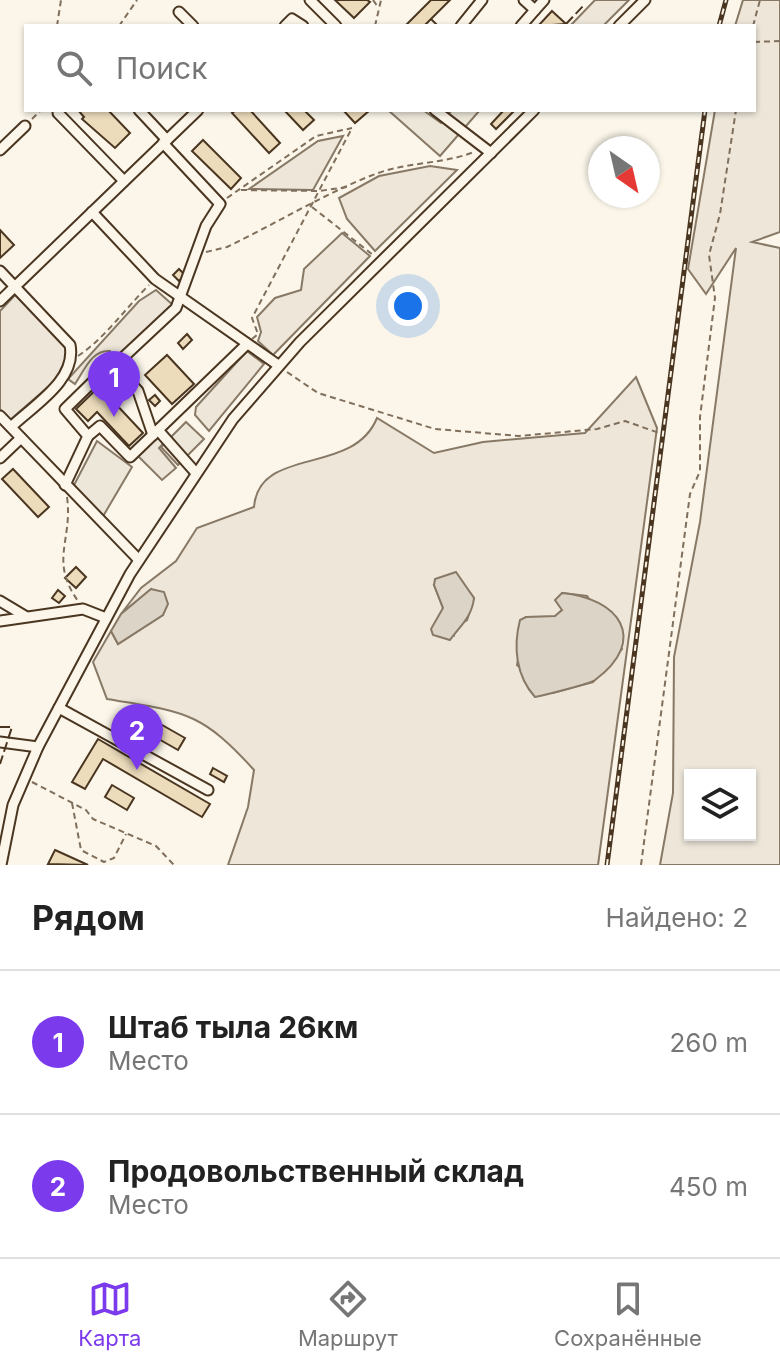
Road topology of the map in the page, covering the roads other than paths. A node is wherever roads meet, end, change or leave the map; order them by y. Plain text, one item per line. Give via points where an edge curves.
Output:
1 (310, 0) edge
2 (482, 0) edge
3 (524, 0) edge
4 (544, 0) edge
5 (645, 0) edge
6 (535, 10) junction
7 (179, 12) dead end
8 (191, 24) edge
9 (334, 24) edge
10 (463, 24) edge
11 (523, 24) edge
12 (621, 24) edge
13 (141, 112) edge
14 (196, 112) edge
15 (438, 112) edge
16 (532, 112) edge
17 (58, 113) dead end
18 (25, 126) road end
19 (165, 142) junction
20 (0, 150) edge
21 (488, 151) junction
22 (124, 181) junction
23 (92, 212) junction
24 (0, 271) edge
25 (15, 286) junction
26 (181, 297) junction
27 (0, 301) edge
28 (247, 344) junction
29 (278, 365) junction
30 (114, 366) junction
31 (0, 416) edge
32 (11, 427) junction
33 (155, 432) junction
34 (88, 436) junction
35 (21, 438) junction
36 (0, 458) edge
37 (196, 473) junction
38 (65, 485) junction
39 (139, 560) junction
40 (0, 601) edge
41 (25, 616) junction
42 (106, 618) junction
43 (0, 621) edge
44 (59, 708) junction
45 (0, 742) edge
46 (38, 747) junction
47 (208, 790) dead end
48 (3, 835) edge
49 (1, 865) edge

1 - 9 street
2 - 10 street
3 - 6 street
4 - 6 street
5 - 12 street
6 - 11 street
7 - 8 street
13 - 19 street
14 - 19 street
15 - 21 street
16 - 21 street
17 - 22 street
18 - 20 street
19 - 22 street
19 - 26 street via 220,204 206,226
21 - 29 street
22 - 23 street
23 - 25 street
23 - 26 street via 155,279
24 - 25 street
25 - 27 street
25 - 32 street via 70,345 73,359 67,374
26 - 28 street
26 - 30 street via 176,308
28 - 29 street
28 - 33 street
29 - 37 street
30 - 33 street via 138,391
30 - 34 street via 65,409
31 - 32 street
32 - 35 street
33 - 34 street via 130,457 100,426
33 - 37 street
34 - 38 street
35 - 36 street
35 - 38 street
37 - 39 street
38 - 39 street
39 - 42 street
40 - 41 street
41 - 42 street via 83,609
41 - 43 street
42 - 44 street
44 - 46 street
44 - 47 street
45 - 46 street
46 - 48 street
48 - 49 street

